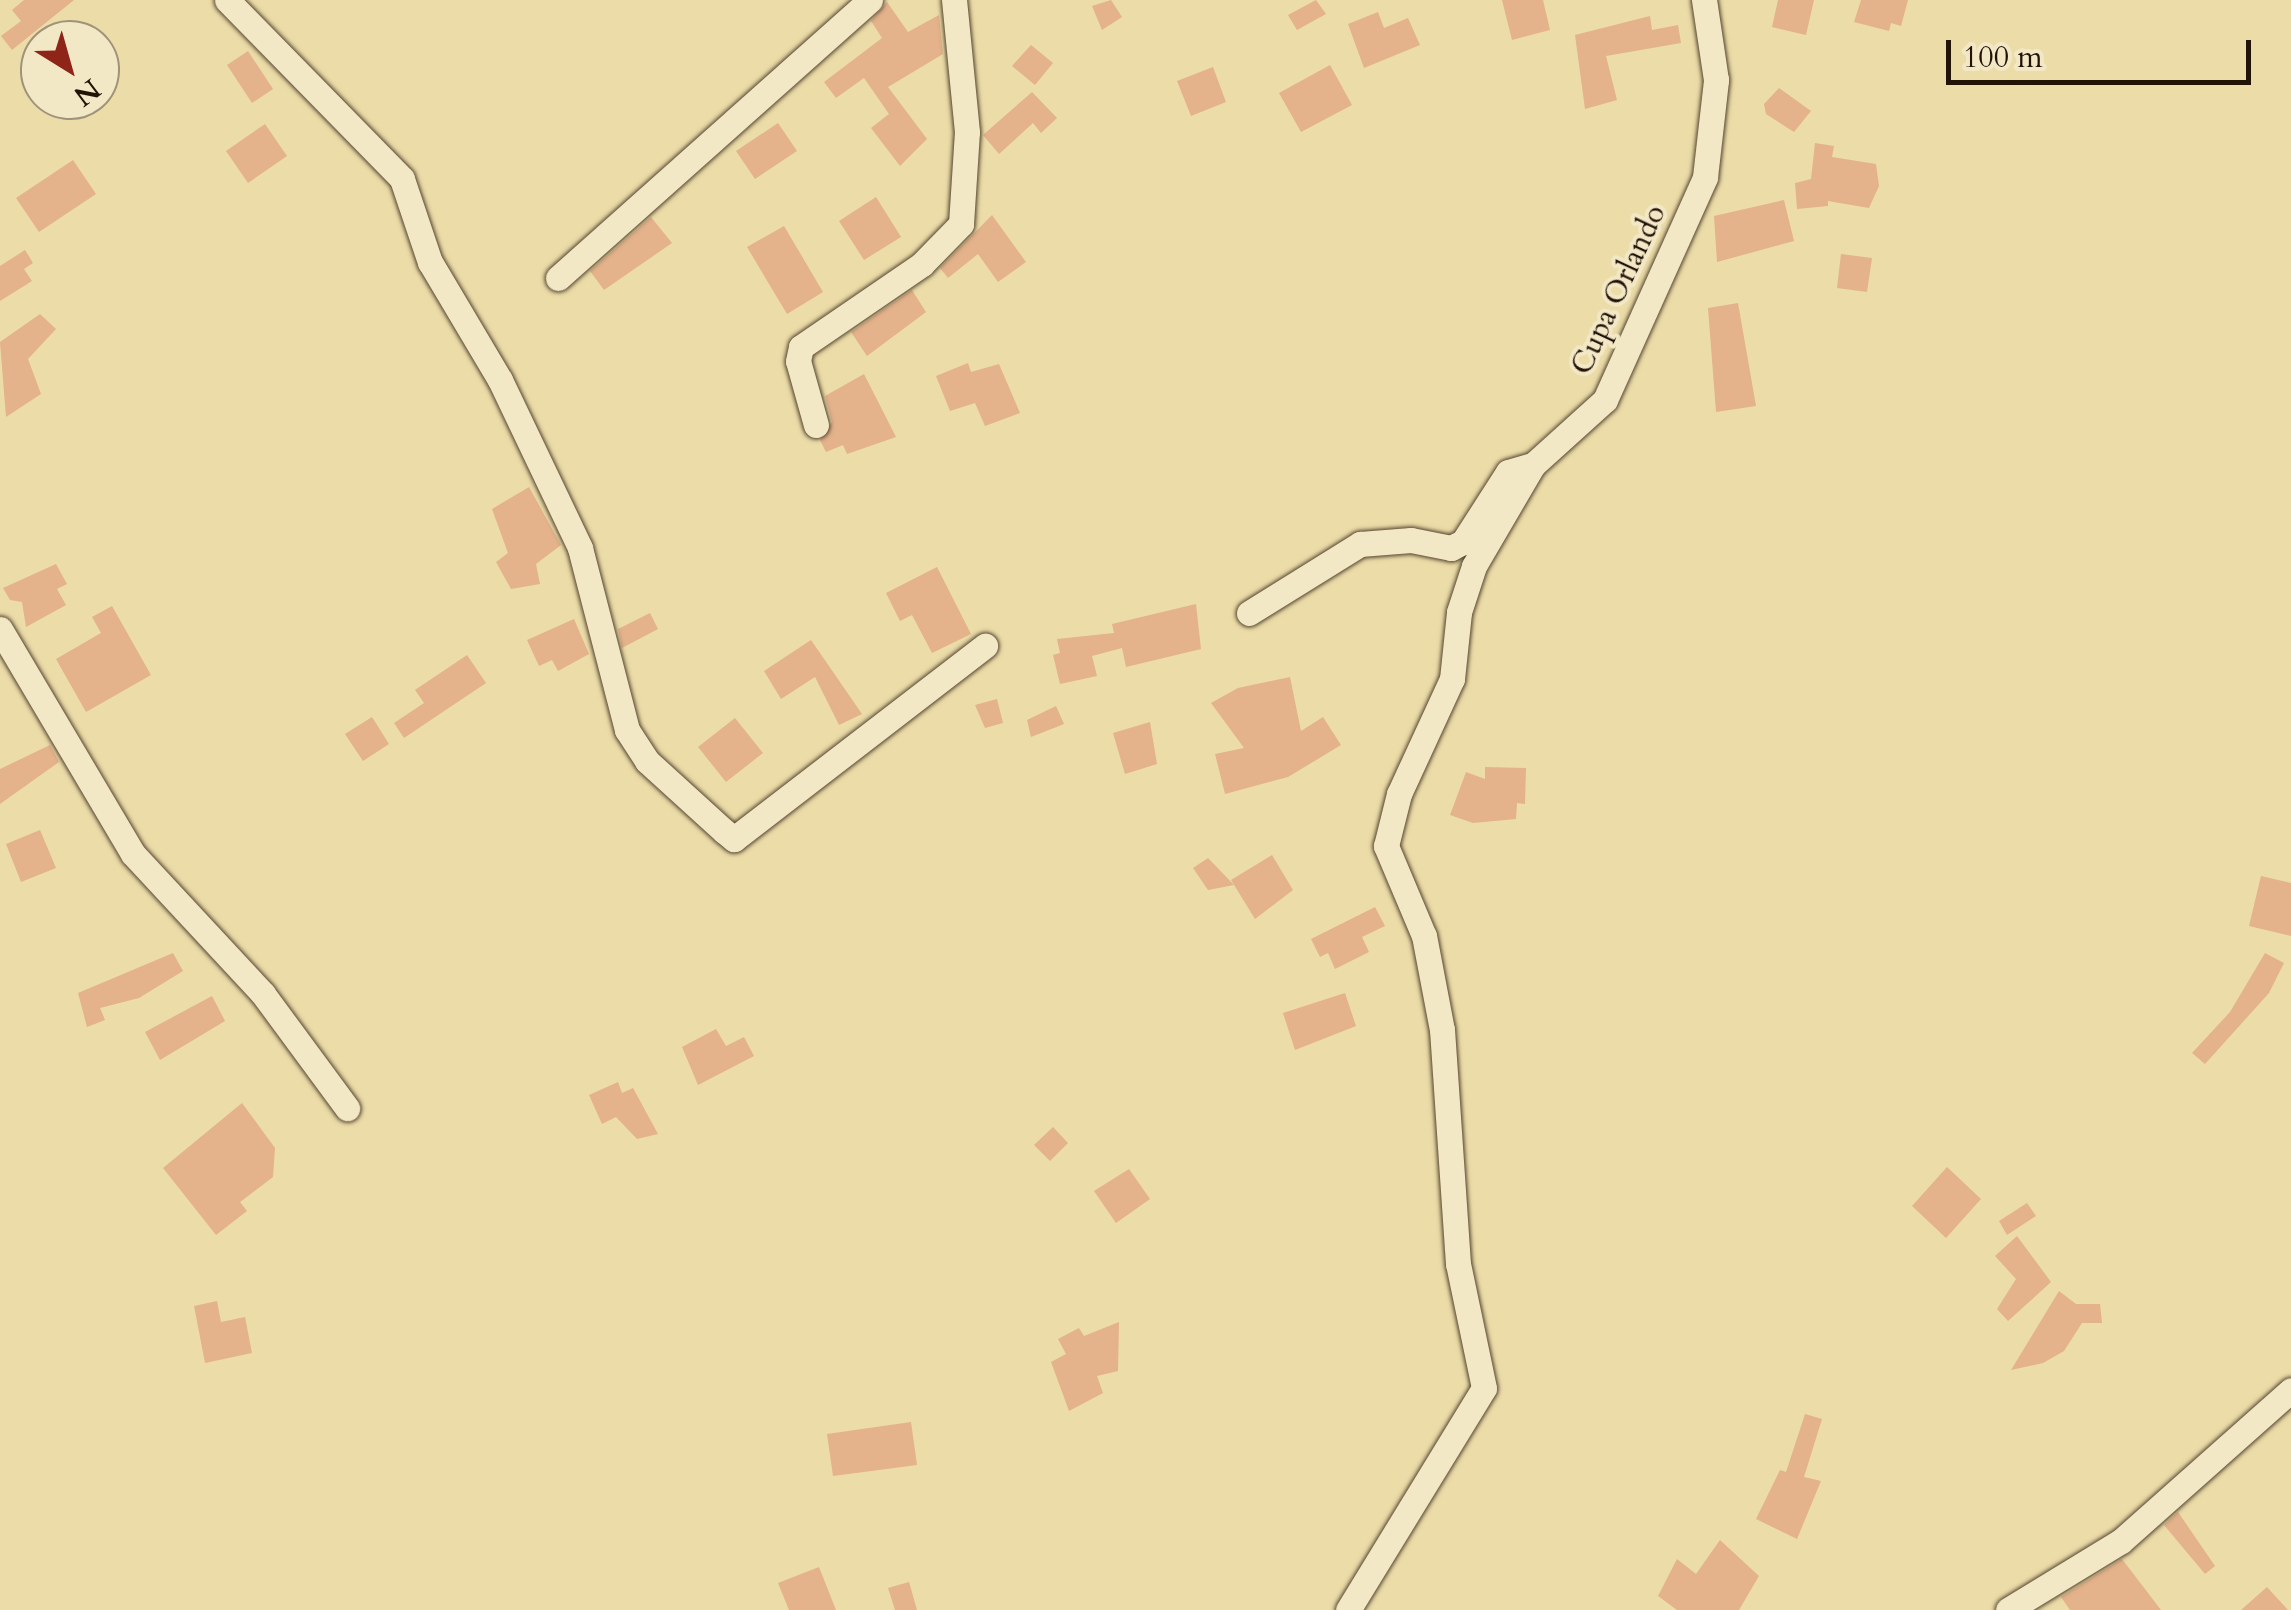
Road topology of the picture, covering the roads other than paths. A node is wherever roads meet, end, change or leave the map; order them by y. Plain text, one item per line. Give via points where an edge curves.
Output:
1 (226, 0) edge
2 (870, 0) edge
3 (954, 0) edge
4 (1704, 0) edge
5 (558, 278) dead end
6 (816, 425) dead end
7 (1533, 465) junction
8 (1249, 613) dead end
9 (0, 630) edge
10 (985, 646) dead end
11 (347, 1108) dead end
12 (2291, 1390) edge
13 (1348, 1610) edge
14 (2008, 1610) edge

1 - 10 street via 402,180 430,262 500,380 580,548 627,730 648,761 724,831 734,839
2 - 5 street
3 - 6 street via 967,132 961,224 922,264 801,348 798,361
4 - 7 street, Cupa Orlando via 1716,80 1705,176 1605,400
7 - 8 street via 1508,472 1464,542 1451,548 1410,540 1360,544
7 - 13 street, Cupa Orlando via 1466,584 1452,679 1399,794 1386,846 1424,936 1442,1030 1458,1264 1484,1388
9 - 11 street via 132,854 263,994
12 - 14 street via 2122,1541

